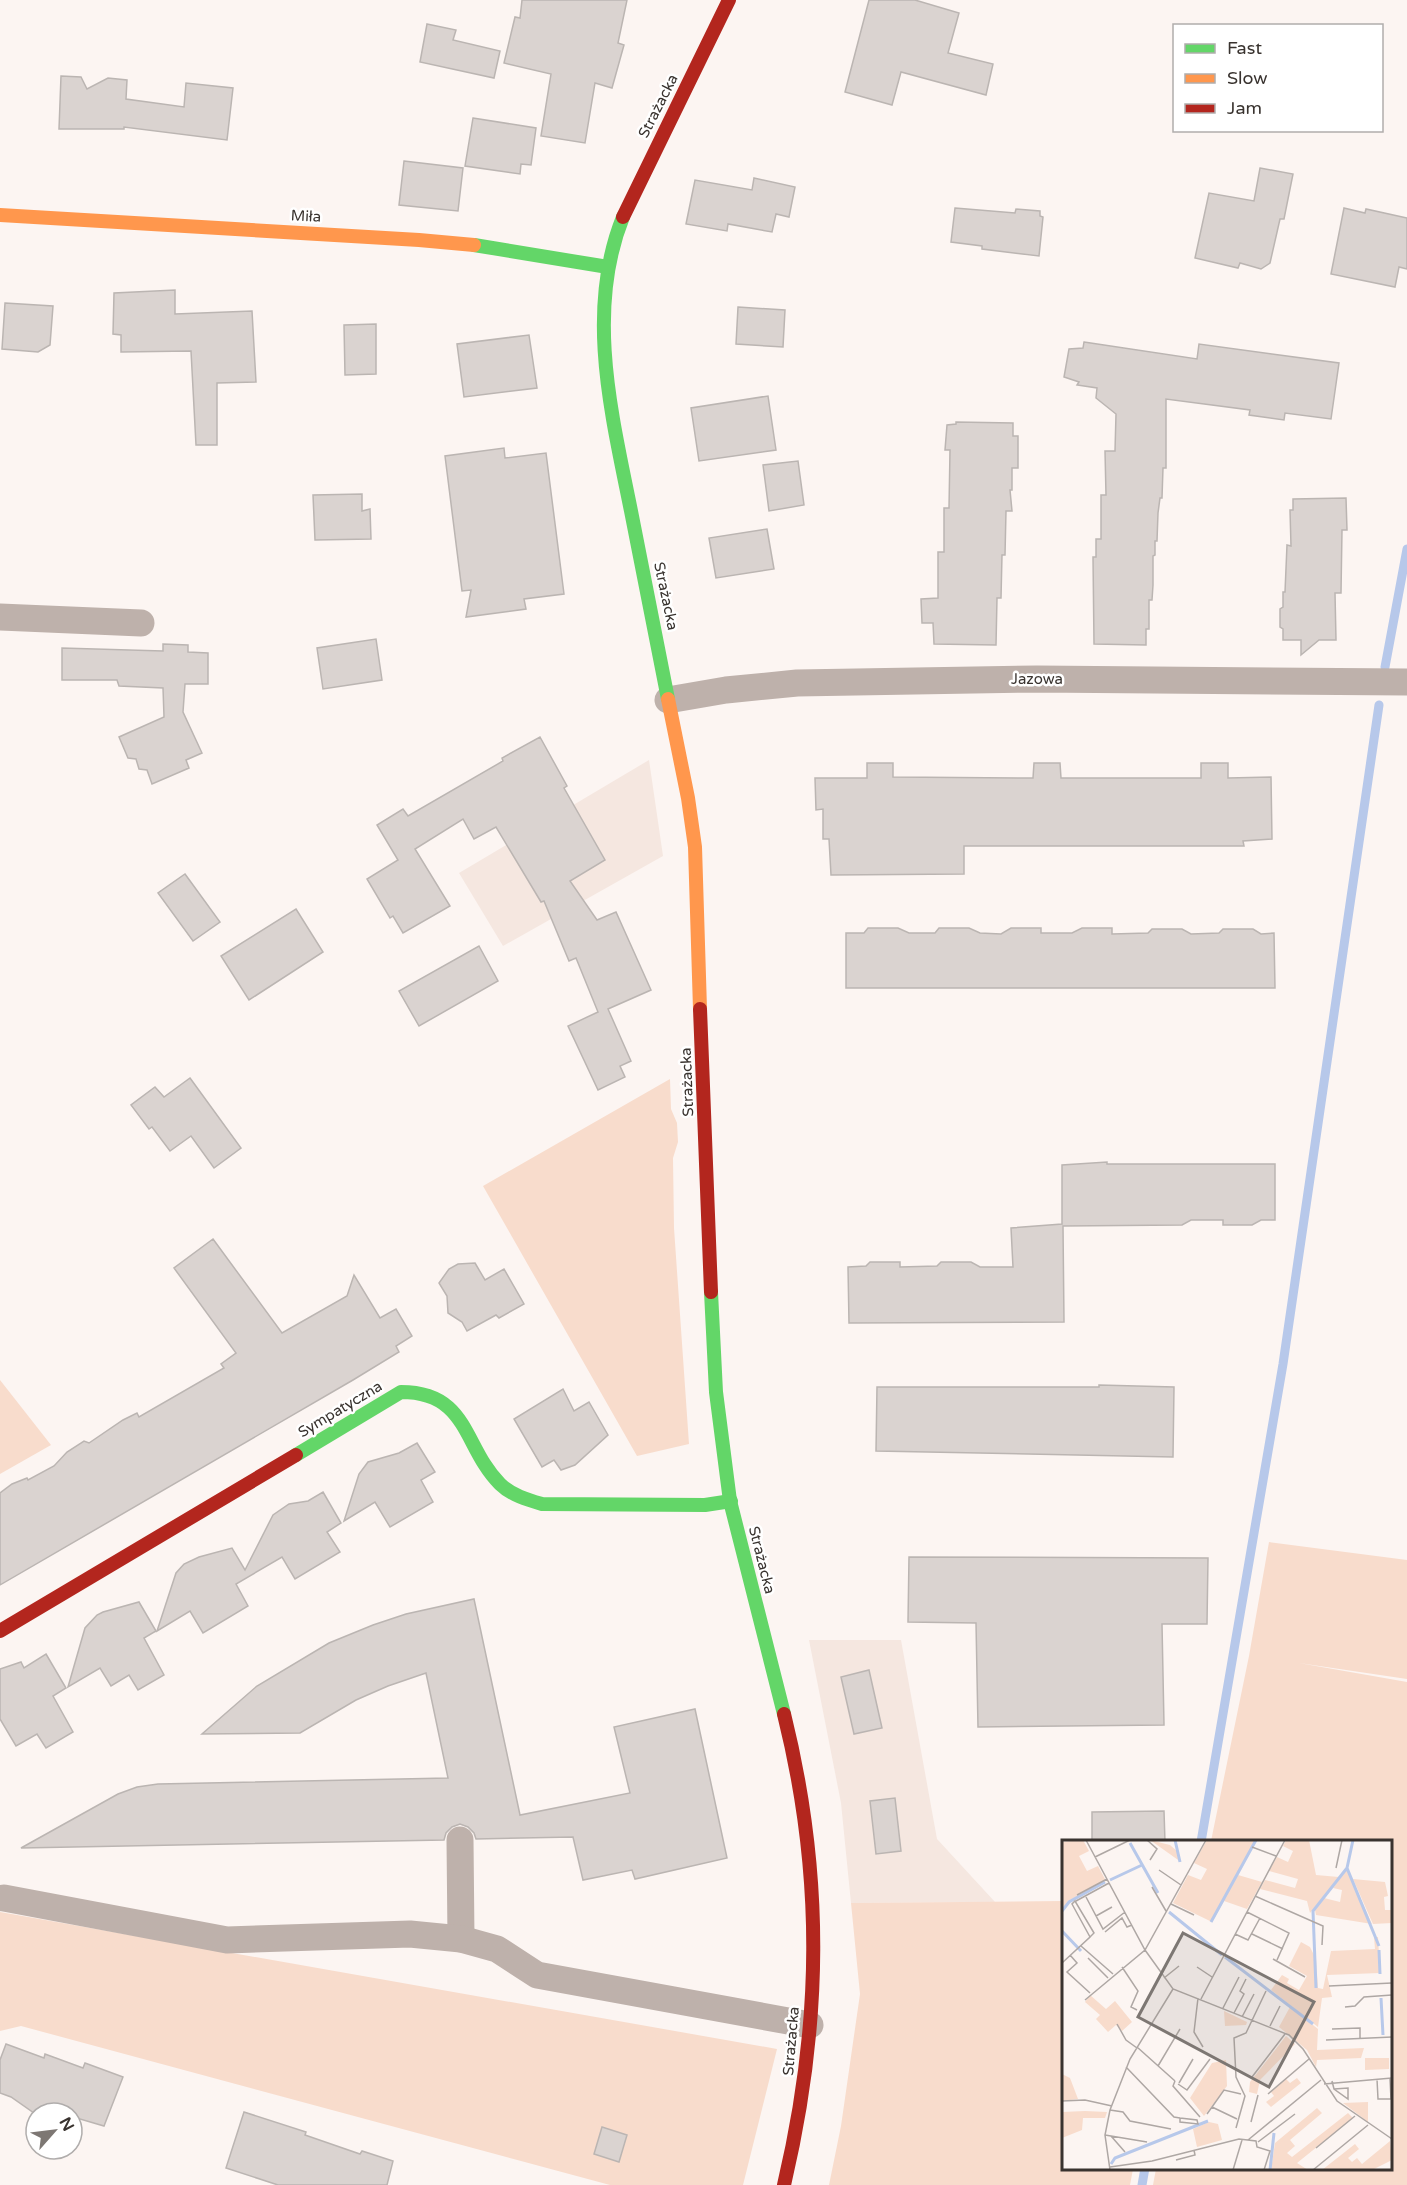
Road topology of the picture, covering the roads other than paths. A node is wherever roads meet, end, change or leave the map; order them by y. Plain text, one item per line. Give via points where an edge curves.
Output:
1 (729, 0) edge
2 (0, 215) edge
3 (608, 267) junction
4 (0, 616) edge
5 (141, 623) dead end
6 (1407, 682) edge
7 (668, 700) junction
8 (730, 1501) junction
9 (0, 1631) edge
10 (460, 1839) dead end
11 (4, 1898) dead end
12 (461, 1939) junction
13 (810, 2025) junction
14 (784, 2185) edge

1 - 3 street, Strażacka via 626,206
2 - 3 street, Miła via 418,240 483,246
3 - 7 street, Strażacka via 603,312 606,367
4 - 5 street
6 - 7 street, Jazowa via 1037,679 797,683
7 - 8 street, Strażacka via 693,823 712,1350
8 - 9 street, Sympatyczna via 705,1505 542,1504 519,1497 490,1471 454,1412 421,1392 400,1392
8 - 13 street, Strażacka via 799,1780 813,1898
10 - 12 street
11 - 12 street via 227,1940 410,1934
12 - 13 street via 498,1950 537,1975
13 - 14 street, Strażacka via 800,2113

